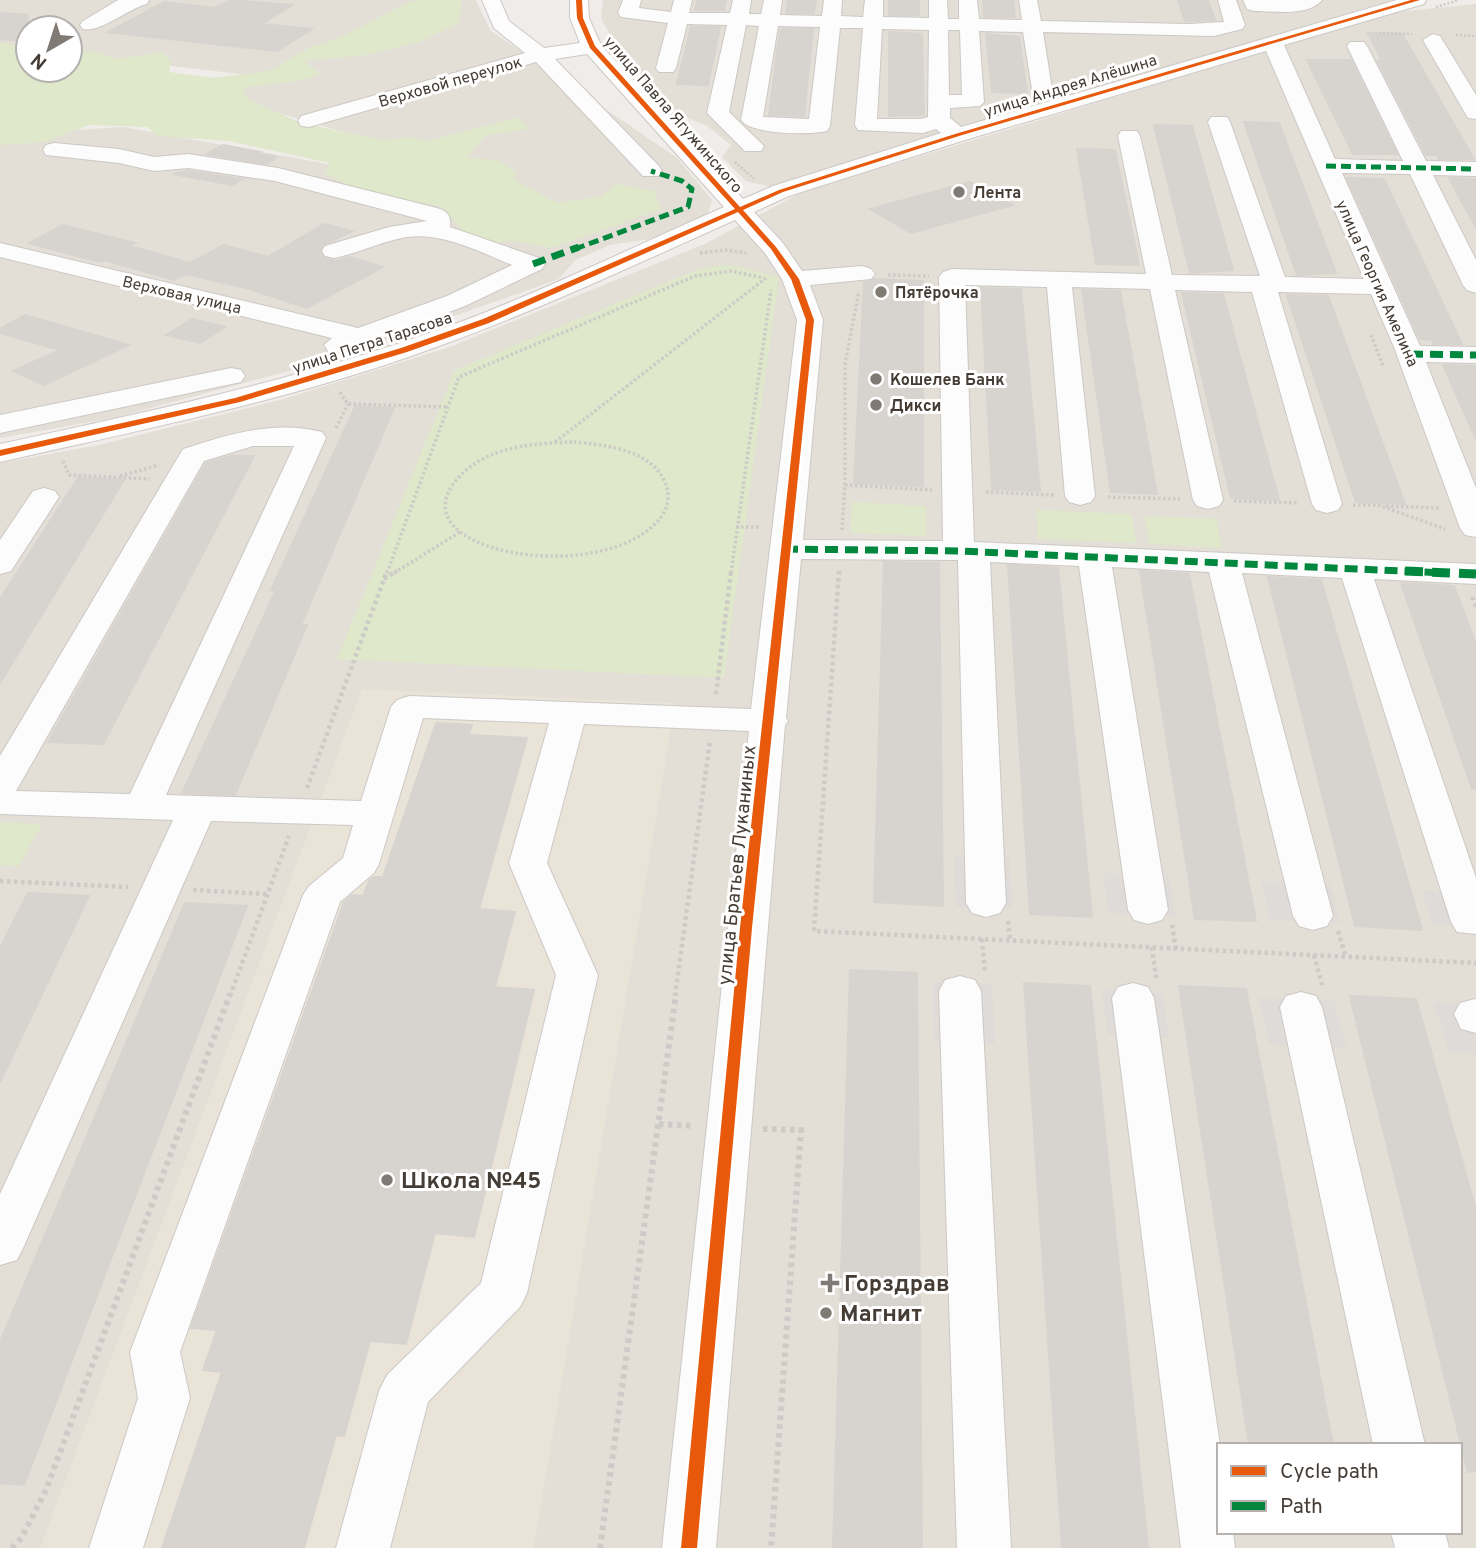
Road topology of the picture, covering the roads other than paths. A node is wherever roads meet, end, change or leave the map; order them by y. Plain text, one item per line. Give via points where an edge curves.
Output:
1 (140, 0) edge
2 (491, 0) edge
3 (833, 0) edge
4 (874, 0) edge
5 (938, 0) edge
6 (968, 0) edge
7 (1028, 0) edge
8 (1227, 0) edge
9 (1252, 0) edge
10 (1313, 0) edge
11 (1416, 0) edge
12 (630, 7) edge
13 (591, 9) edge
14 (681, 9) edge
15 (740, 10) edge
16 (772, 10) edge
17 (1136, 10) dead end
18 (831, 23) junction
19 (874, 24) junction
20 (90, 25) dead end
21 (938, 25) junction
22 (971, 26) junction
23 (1032, 27) junction
24 (1141, 29) junction
25 (1433, 40) dead end
26 (1272, 41) junction
27 (1357, 46) dead end
28 (592, 47) junction
29 (540, 55) junction
30 (666, 68) dead end
31 (1042, 89) dead end
32 (939, 111) junction
33 (1476, 113) edge
34 (309, 121) dead end
35 (1219, 122) dead end
36 (957, 135) junction
37 (1129, 136) dead end
38 (753, 146) dead end
39 (54, 150) dead end
40 (1326, 166) junction
41 (1415, 167) junction
42 (1476, 169) edge
43 (652, 171) dead end
44 (736, 209) junction
45 (438, 230) junction
46 (0, 250) edge
47 (334, 251) dead end
48 (862, 274) road end
49 (795, 279) junction
50 (1059, 280) junction
51 (1161, 283) junction
52 (1263, 285) junction
53 (1476, 285) edge
54 (1380, 287) junction
55 (363, 337) junction
56 (404, 350) junction
57 (1410, 354) junction
58 (1476, 355) edge
59 (0, 425) edge
60 (0, 453) edge
61 (1080, 496) dead end
62 (44, 497) dead end
63 (1208, 500) dead end
64 (1327, 504) dead end
65 (1476, 528) edge
66 (785, 549) junction
67 (966, 551) junction
68 (1094, 557) junction
69 (1223, 563) junction
70 (0, 564) edge
71 (1355, 569) junction
72 (1476, 574) edge
73 (570, 712) junction
74 (770, 721) junction
75 (0, 787) edge
76 (0, 802) edge
77 (142, 808) junction
78 (197, 810) junction
79 (375, 814) junction
80 (986, 903) dead end
81 (1148, 909) dead end
82 (1312, 916) dead end
83 (1471, 922) dead end
84 (960, 991) dead end
85 (1133, 998) dead end
86 (1301, 1007) dead end
87 (0, 1246) edge
88 (1399, 1443) edge
89 (116, 1548) edge
90 (363, 1548) edge
91 (689, 1548) edge
92 (984, 1548) edge
93 (1208, 1548) edge

1 - 20 street via 128,2
2 - 29 street via 501,24
3 - 18 street
4 - 19 street
5 - 21 street
6 - 22 street
7 - 23 street
8 - 24 street via 1235,25
9 - 10 street via 1254,5 1301,5
11 - 26 street, улица Андрея Алёшина
12 - 13 street
12 - 14 street
13 - 28 street, улица Павла Ягужинского
14 - 15 street
14 - 30 street
15 - 16 street
15 - 38 street via 718,113
16 - 18 street
16 - 18 street via 752,120 760,124 819,126
17 - 24 street
18 - 19 street
19 - 21 street
19 - 32 street via 866,125 923,126
21 - 22 street
21 - 32 street
22 - 23 street
22 - 32 street via 973,102
23 - 24 street via 1072,19
23 - 31 street
25 - 33 street
26 - 36 street, улица Андрея Алёшина
26 - 40 street, улица Георгия Амелина
27 - 41 street
28 - 29 street, Верховой переулок
28 - 44 street, улица Павла Ягужинского
29 - 34 street, Верховой переулок
29 - 43 street
32 - 36 street
35 - 52 street via 1273,278
36 - 44 street, улица Андрея Алёшина
37 - 51 street
39 - 45 street via 278,174 429,213 439,217
40 - 41 street
40 - 54 street, улица Георгия Амелина
41 - 42 street
41 - 53 street
44 - 49 street, улица Братьев Луканиных via 774,248
44 - 56 street, улица Петра Тарасова via 486,321
45 - 47 street via 410,230
45 - 55 street via 533,264 456,302
46 - 55 street, Верховая улица
48 - 49 street
49 - 66 street, улица Братьев Луканиных via 810,320
50 - 51 street
50 - 61 street
50 - 67 street via 952,277
51 - 52 street
51 - 63 street
52 - 54 street
52 - 64 street
54 - 57 street, улица Георгия Амелина
55 - 56 street, Верховая улица
55 - 59 street via 243,374
56 - 60 street, улица Петра Тарасова via 237,400
57 - 58 street
57 - 65 street, улица Георгия Амелина
62 - 70 street
66 - 67 street
66 - 74 street, улица Братьев Луканиных
67 - 68 street
67 - 80 street
68 - 69 street
68 - 81 street
69 - 71 street
69 - 82 street
71 - 72 street
71 - 83 street
73 - 74 street
73 - 79 street via 409,707
73 - 90 street via 528,863 577,975 503,1293 405,1391
74 - 91 street, улица Братьев Луканиных via 746,928
75 - 77 street via 193,454 251,437 312,438
76 - 77 street
77 - 78 street
78 - 79 street
78 - 87 street
79 - 89 street via 360,864 323,895 155,1352 164,1398
84 - 92 street
85 - 93 street
86 - 88 street

